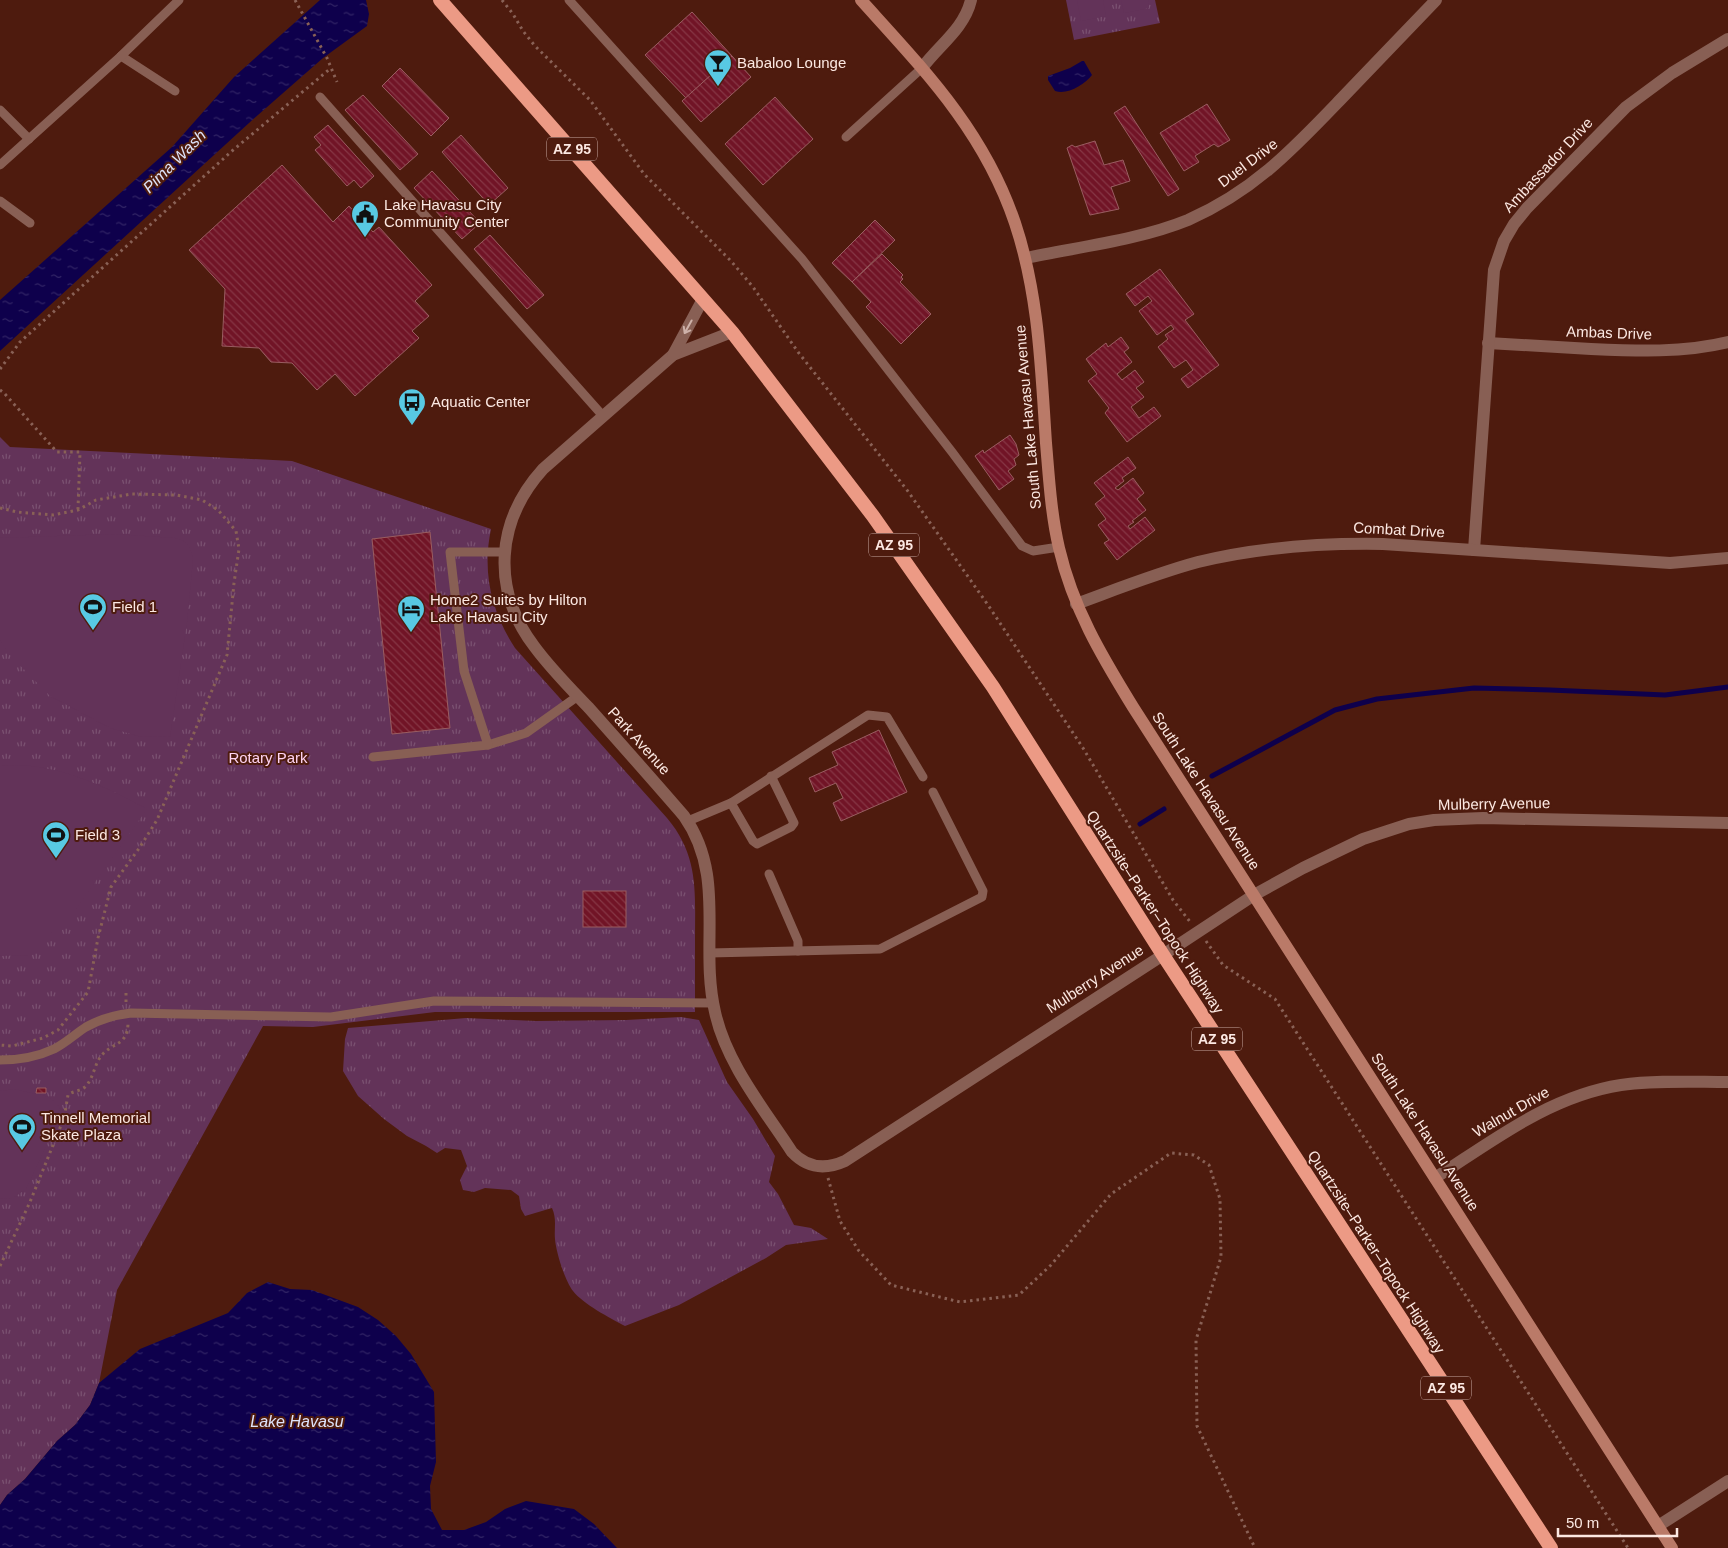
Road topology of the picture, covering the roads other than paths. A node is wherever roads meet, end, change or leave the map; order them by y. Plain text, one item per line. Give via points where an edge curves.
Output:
1 (179, 0) edge
2 (440, 0) edge
3 (569, 0) edge
4 (861, 0) edge
5 (971, 0) edge
6 (1436, 0) edge
7 (1728, 39) edge
8 (121, 56) junction
9 (922, 68) junction
10 (175, 91) dead end
11 (320, 97) dead end
12 (0, 110) edge
13 (846, 137) dead end
14 (29, 140) junction
15 (0, 165) edge
16 (0, 201) edge
17 (30, 223) dead end
18 (1026, 258) junction
19 (703, 299) junction
20 (732, 332) junction
21 (1728, 342) edge
22 (1488, 343) junction
23 (673, 355) junction
24 (604, 416) junction
25 (1059, 547) junction
26 (1474, 550) junction
27 (504, 552) junction
28 (1728, 558) edge
29 (1076, 604) junction
30 (578, 696) junction
31 (488, 745) junction
32 (373, 757) dead end
33 (771, 776) junction
34 (923, 777) dead end
35 (933, 792) dead end
36 (731, 803) junction
37 (688, 821) junction
38 (1728, 823) edge
39 (769, 874) dead end
40 (1254, 895) junction
41 (798, 951) junction
42 (709, 953) junction
43 (1162, 955) junction
44 (713, 1003) junction
45 (0, 1060) edge
46 (1728, 1082) edge
47 (825, 1167) joint
48 (1435, 1178) junction
49 (1728, 1481) edge
50 (1658, 1526) junction
51 (1551, 1548) edge
52 (1672, 1548) edge

1 - 8 lane
2 - 19 highway, AZ 95
3 - 25 lane via 802,259 1022,546 1033,551
4 - 9 main road, South Lake Havasu Avenue
5 - 9 street via 960,25
6 - 18 street, Duel Drive via 1289,154 1230,198 1163,229
7 - 22 street, Ambassador Drive via 1672,73 1626,108 1520,216 1506,236 1497,260
8 - 10 lane
8 - 14 lane
9 - 13 lane
9 - 18 main road, South Lake Havasu Avenue via 966,123 985,155 1002,188
11 - 24 lane
12 - 14 lane
14 - 15 lane
16 - 17 lane
18 - 25 main road, South Lake Havasu Avenue via 1034,294 1052,515
19 - 20 highway, AZ 95
19 -> 23 street, Park Avenue
20 - 23 street, Park Avenue
20 - 43 highway, Quartzsite–Parker–Topock Highway / AZ 95 via 873,516 987,679
21 - 22 street, Ambas Drive via 1665,351
22 - 26 street, Ambassador Drive
23 - 24 street, Park Avenue
24 - 27 street, Park Avenue via 543,469 527,489 513,515
25 - 29 main road, South Lake Havasu Avenue
26 - 28 street, Combat Drive via 1670,563
26 - 29 street, Combat Drive via 1337,543 1245,552 1155,574
27 - 30 street, Park Avenue via 510,600 520,622 533,645
27 - 31 lane via 450,552 464,671
29 - 40 main road, South Lake Havasu Avenue via 1110,670
30 - 31 lane via 526,734
30 - 37 street, Park Avenue
31 - 32 lane
33 - 34 lane via 868,715 887,717
33 - 36 lane
33 - 36 lane via 794,823 791,827 757,844
35 - 41 lane via 983,891 982,897 880,949
36 - 37 lane
37 - 42 street, Park Avenue via 699,841 707,868
38 - 40 street, Mulberry Avenue via 1434,820 1409,824 1362,839
39 - 41 lane via 798,941
40 - 43 street, Mulberry Avenue
40 - 48 main road, South Lake Havasu Avenue
41 - 42 lane
42 - 44 street, Park Avenue
43 - 47 street, Mulberry Avenue via 845,1161
43 - 51 highway, Quartzsite–Parker–Topock Highway / AZ 95
44 - 45 lane via 434,1001 330,1017 127,1013 94,1023 44,1053
44 - 47 street, Park Avenue via 733,1061 792,1152 808,1164
46 - 48 street, Walnut Drive via 1642,1082 1578,1095 1538,1113
48 - 50 main road, South Lake Havasu Avenue
49 - 50 street
50 - 52 main road, South Lake Havasu Avenue

